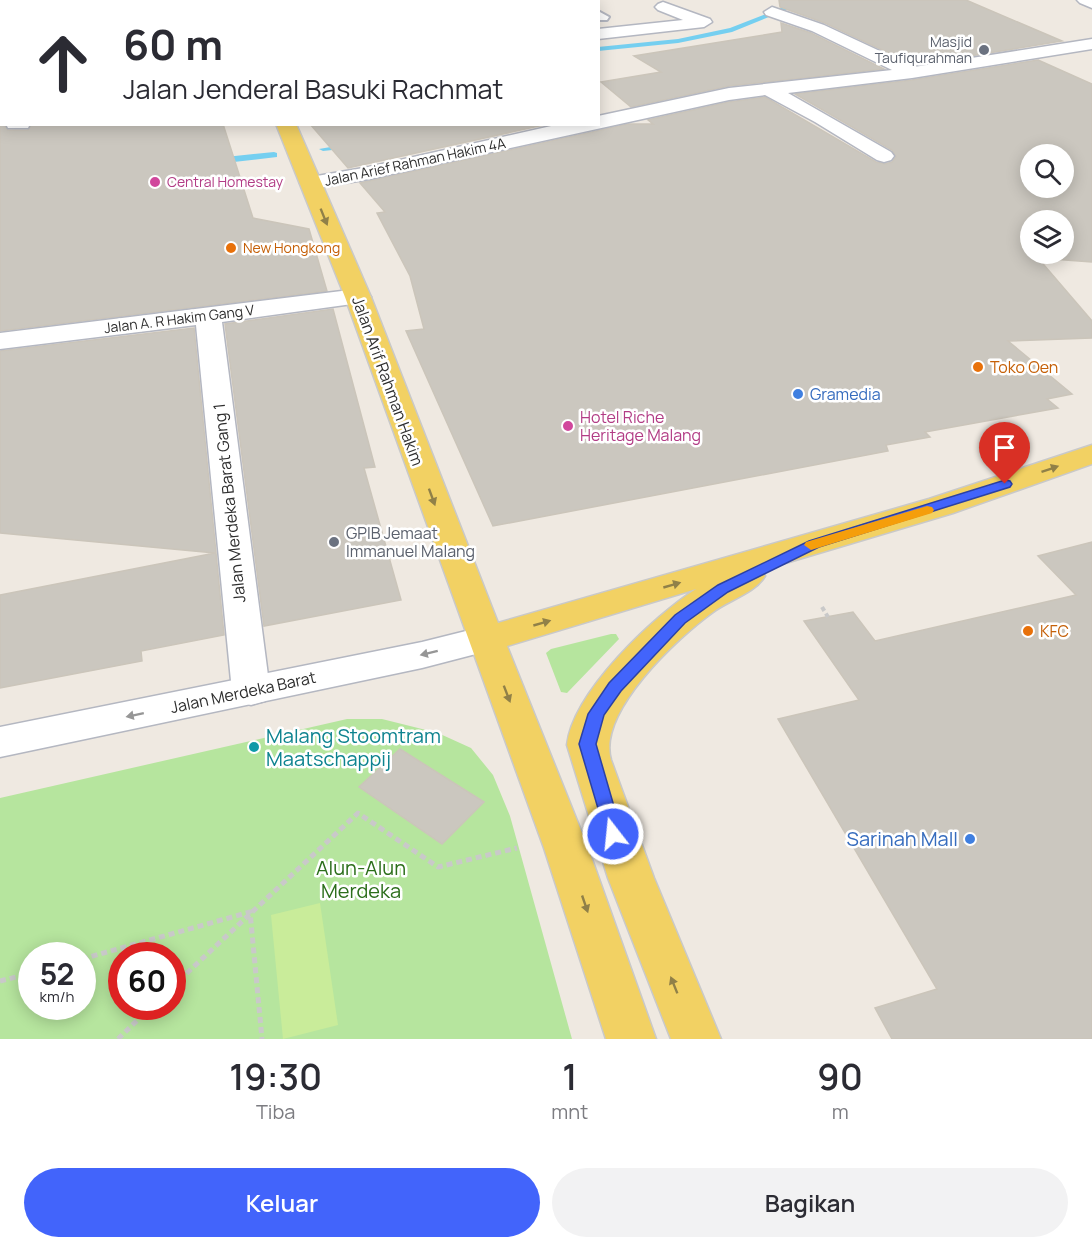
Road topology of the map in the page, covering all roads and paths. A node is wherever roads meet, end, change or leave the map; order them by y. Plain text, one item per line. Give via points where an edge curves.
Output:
1 (685, 0) edge
2 (1085, 0) edge
3 (793, 1) edge
4 (1092, 3) edge
5 (663, 7) junction
6 (646, 12) dead end
7 (620, 16) dead end
8 (600, 17) edge
9 (600, 34) edge
10 (1092, 44) edge
11 (912, 73) junction
12 (769, 90) junction
13 (604, 100) dead end
14 (633, 115) junction
15 (600, 122) edge
16 (286, 126) edge
17 (580, 126) edge
18 (884, 156) dead end
19 (311, 183) junction
20 (358, 297) junction
21 (208, 316) junction
22 (0, 341) edge
23 (1092, 454) edge
24 (814, 544) junction
25 (822, 607) dead end
26 (828, 617) dead end
27 (486, 639) junction
28 (251, 691) junction
29 (0, 742) edge
30 (519, 848) dead end
31 (250, 912) junction
32 (96, 954) edge
33 (186, 974) edge
34 (18, 976) edge
35 (0, 981) edge
36 (138, 1020) edge
37 (118, 1039) edge
38 (262, 1039) edge
39 (631, 1039) edge
40 (696, 1039) edge

1 - 5 street
2 - 4 street
3 - 11 street via 778,14 818,28
5 - 6 street
5 - 9 street via 704,22
7 - 8 street
10 - 11 street
11 - 12 street
12 - 14 street via 729,94
12 - 18 street
13 - 14 street
14 - 15 street
16 - 19 main road, Jalan Arif Rahman Hakim
17 - 19 street, Jalan Arief Rahman Hakim 4A
19 -> 20 main road, Jalan Arif Rahman Hakim
20 - 21 street, Jalan A. R Hakim Gang V
20 -> 27 main road, Jalan Arif Rahman Hakim
21 - 22 street, Jalan A. R Hakim Gang V
21 - 28 street, Jalan Merdeka Barat Gang 1
24 -> 23 main road
27 -> 24 main road
40 -> 24 main road via 613,834 587,744 596,714 615,687 680,619 723,588
25 - 26 path
27 -> 28 street, Jalan Merdeka Barat
27 -> 39 main road, Jalan Arif Rahman Hakim via 566,848
28 -> 29 street, Jalan Merdeka Barat
30 - 31 path via 438,867 358,813
31 - 32 path
31 - 33 path
31 - 38 path
34 - 35 path
36 - 37 path

